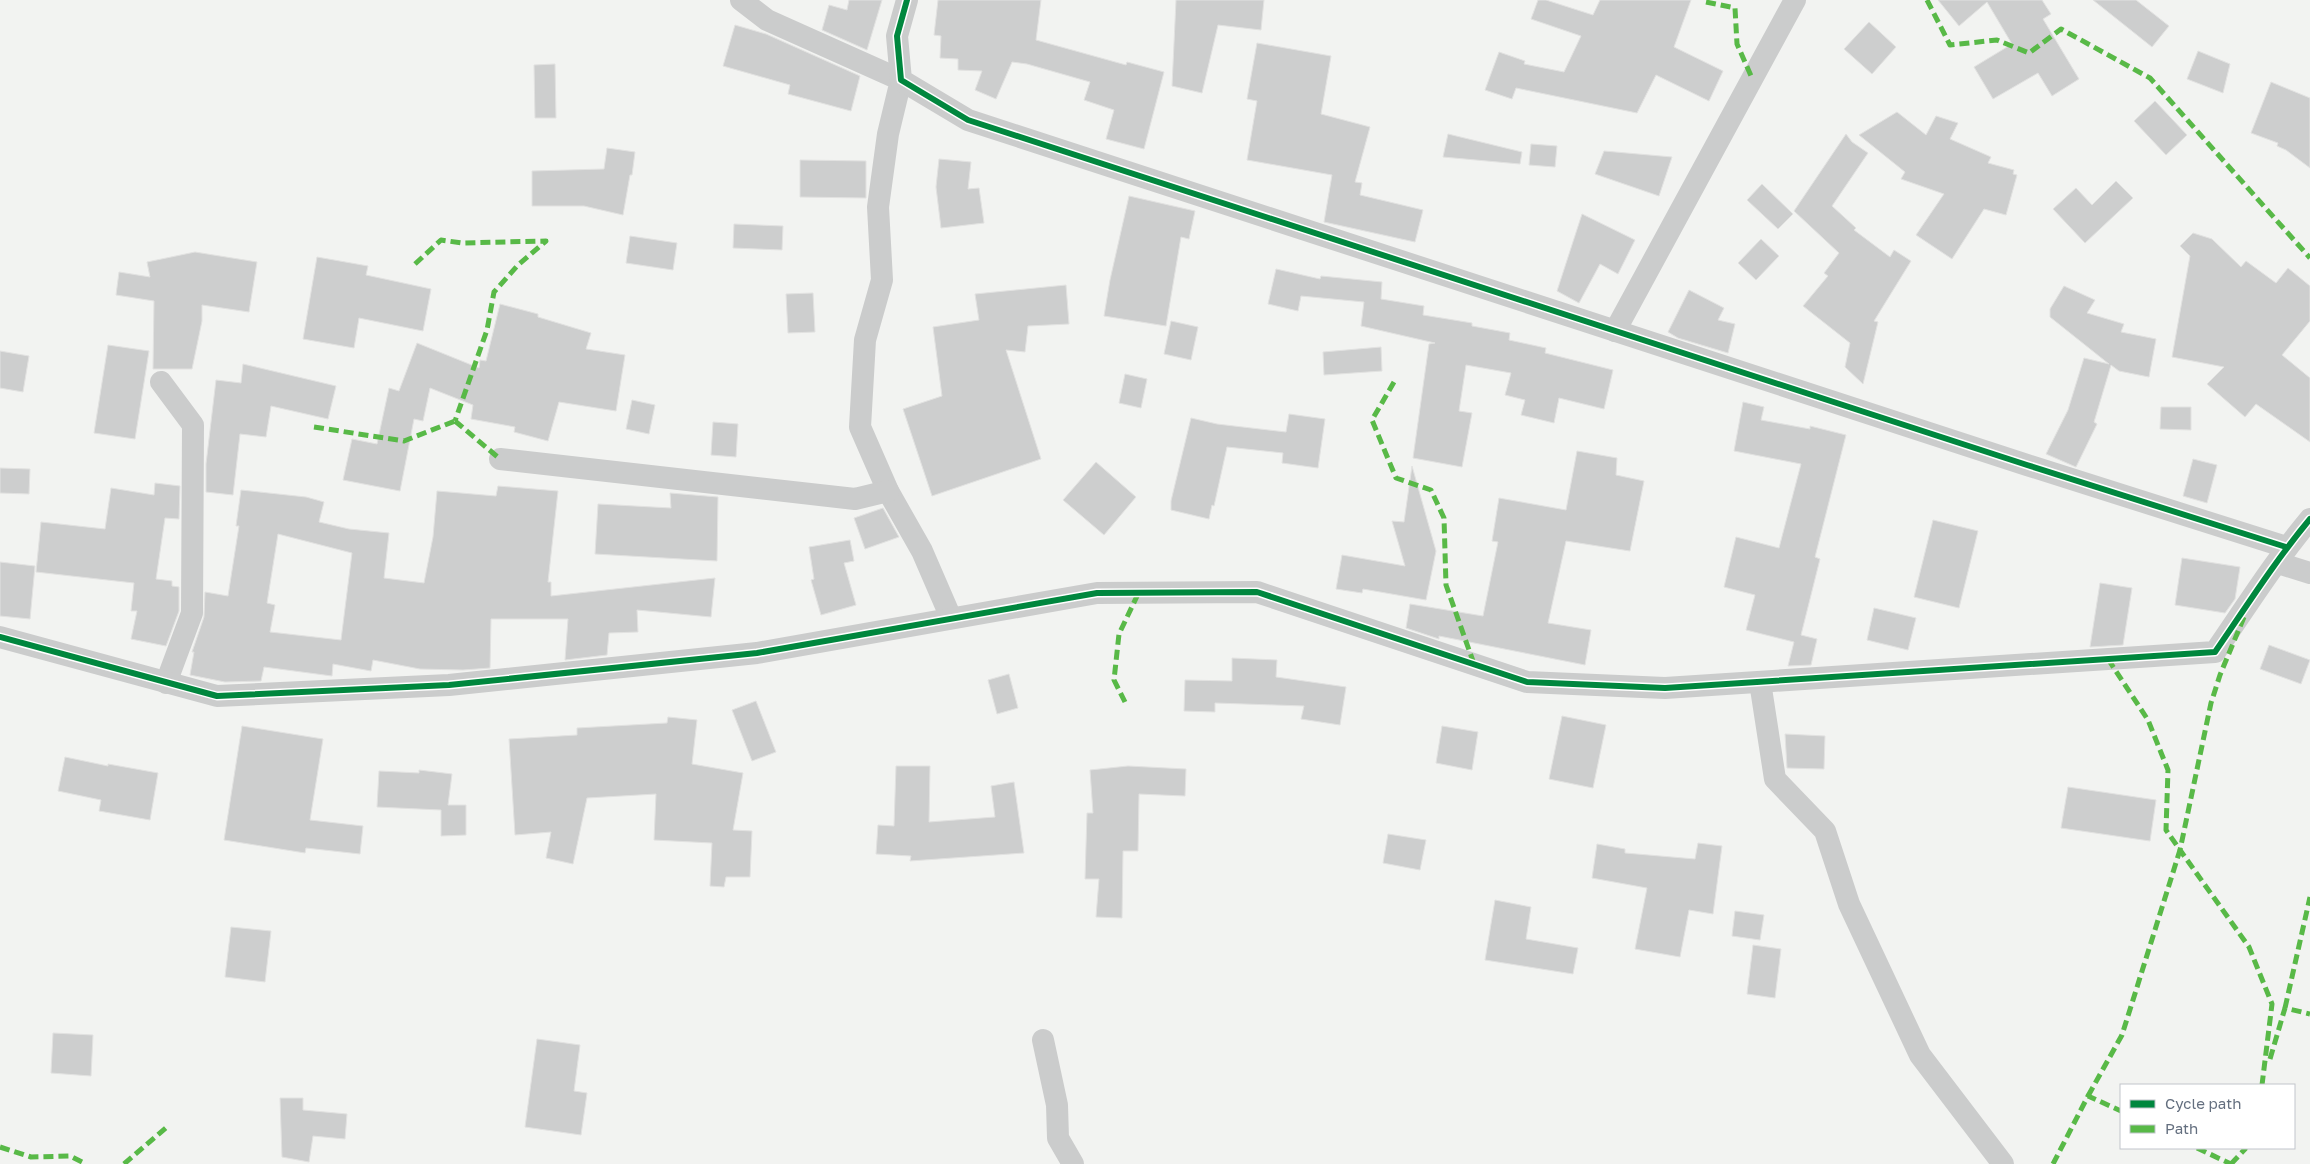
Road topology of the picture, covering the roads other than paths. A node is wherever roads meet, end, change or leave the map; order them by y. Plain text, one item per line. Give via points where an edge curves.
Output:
1 (741, 0) edge
2 (907, 0) edge
3 (1795, 0) edge
4 (901, 80) junction
5 (1615, 330) junction
6 (162, 382) dead end
7 (500, 459) dead end
8 (888, 491) junction
9 (2310, 519) edge
10 (2282, 555) junction
11 (2310, 573) edge
12 (951, 618) junction
13 (0, 637) edge
14 (1760, 682) junction
15 (166, 683) junction
16 (1043, 1040) dead end
17 (1073, 1164) edge
18 (2003, 1164) edge

1 - 4 street via 767,20
2 - 4 street via 897,36
3 - 5 street
4 - 5 street via 968,120
4 - 8 street via 888,134 878,207 882,280 865,340 860,427
5 - 10 street
6 - 15 street via 193,425 192,613
7 - 8 street via 855,499
8 - 12 street via 922,551
9 - 10 street
10 - 11 street
10 - 14 street via 2215,652
12 - 14 street via 1097,593 1257,592 1527,682 1665,688
12 - 15 street via 757,653 449,685 216,696
13 - 15 street
14 - 18 street via 1775,779 1825,831 1849,904 1920,1055
16 - 17 street via 1057,1105 1058,1138

